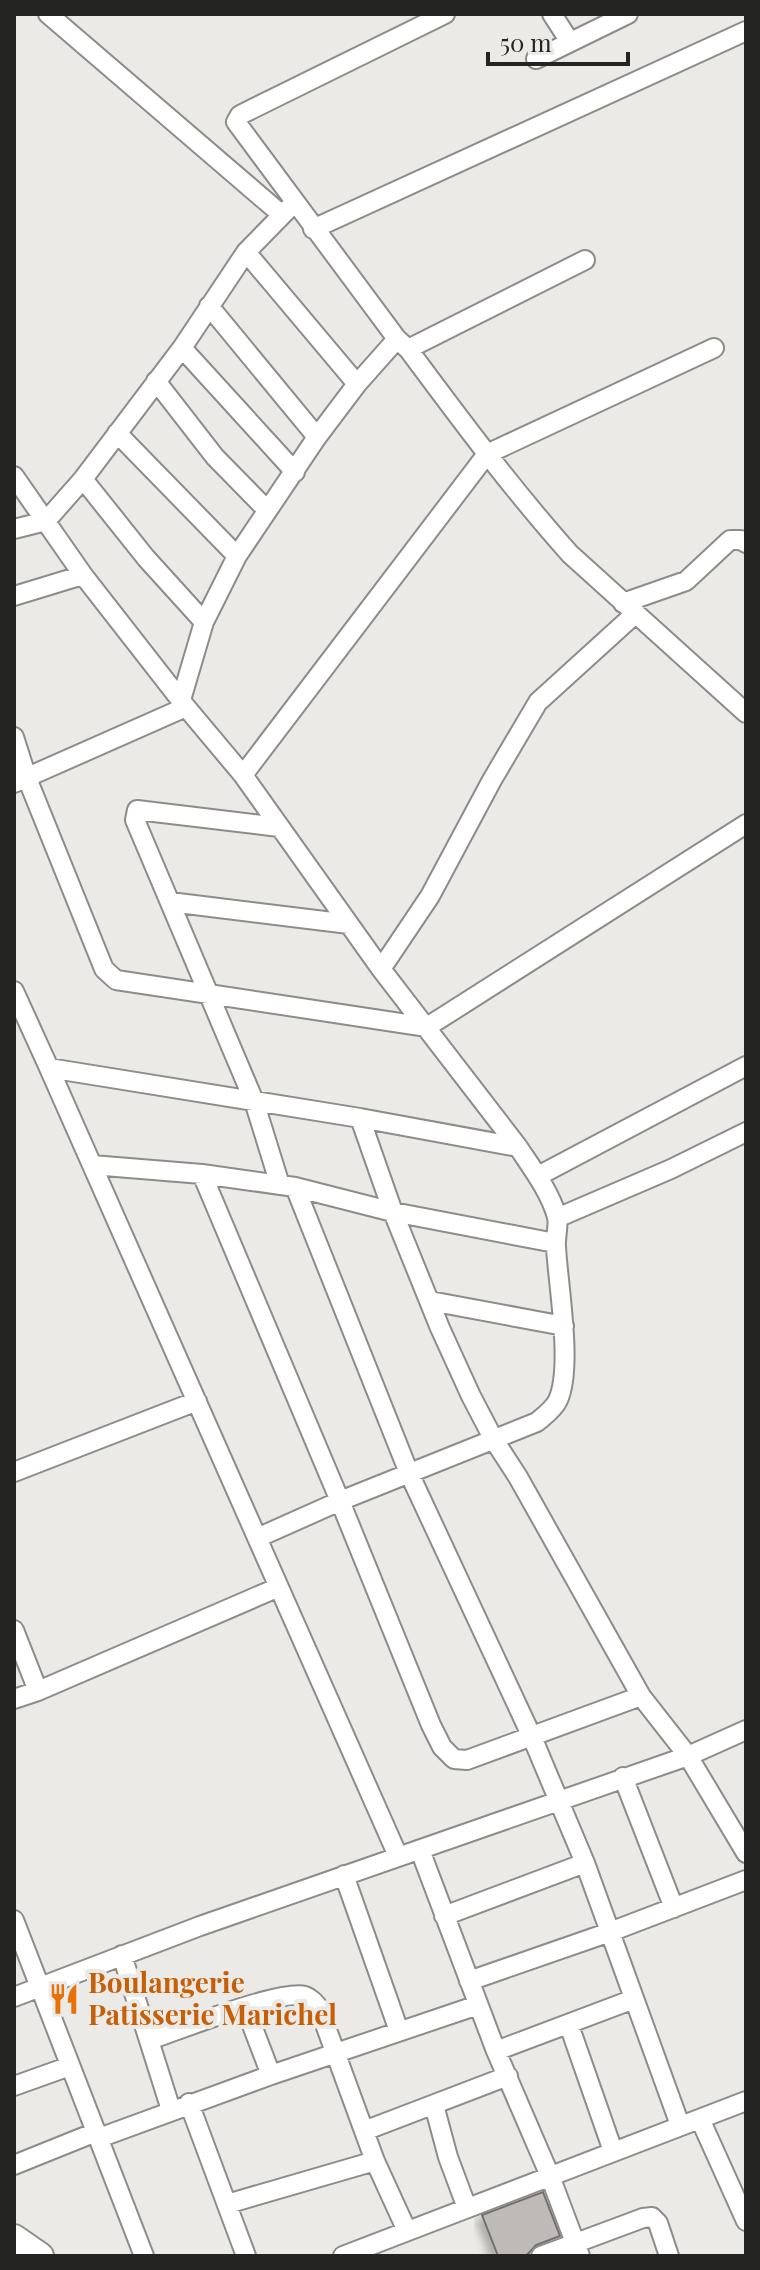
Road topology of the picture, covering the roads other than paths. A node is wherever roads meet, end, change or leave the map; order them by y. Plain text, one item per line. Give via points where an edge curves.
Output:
1 (48, 14) edge
2 (445, 14) edge
3 (552, 14) edge
4 (628, 14) edge
5 (411, 22) edge
6 (746, 31) edge
7 (570, 42) junction
8 (536, 59) dead end
9 (288, 208) junction
10 (313, 229) junction
11 (246, 252) junction
12 (585, 260) dead end
13 (209, 306) junction
14 (402, 344) junction
15 (182, 348) junction
16 (714, 348) dead end
17 (156, 381) junction
18 (357, 384) junction
19 (117, 433) junction
20 (317, 437) junction
21 (487, 454) junction
22 (295, 472) junction
23 (14, 476) edge
24 (83, 479) junction
25 (267, 510) junction
26 (46, 521) junction
27 (14, 529) edge
28 (746, 543) edge
29 (237, 556) junction
30 (83, 575) junction
31 (14, 596) edge
32 (630, 608) junction
33 (204, 622) junction
34 (183, 704) junction
35 (744, 709) edge
36 (14, 737) edge
37 (243, 775) junction
38 (20, 780) edge
39 (746, 824) edge
40 (279, 827) junction
41 (170, 902) junction
42 (349, 924) junction
43 (381, 969) junction
44 (14, 991) edge
45 (209, 994) junction
46 (427, 1027) junction
47 (746, 1066) edge
48 (49, 1068) junction
49 (254, 1101) junction
50 (360, 1118) junction
51 (746, 1132) edge
52 (518, 1147) junction
53 (92, 1165) junction
54 (202, 1174) junction
55 (538, 1176) junction
56 (288, 1186) junction
57 (393, 1212) junction
58 (557, 1218) junction
59 (555, 1243) junction
60 (430, 1301) junction
61 (564, 1326) junction
62 (197, 1401) junction
63 (494, 1440) junction
64 (14, 1472) edge
65 (409, 1473) junction
66 (340, 1501) junction
67 (257, 1538) junction
68 (279, 1587) junction
69 (14, 1630) edge
70 (38, 1691) junction
71 (641, 1696) junction
72 (14, 1699) edge
73 (746, 1730) edge
74 (532, 1737) junction
75 (688, 1756) junction
76 (623, 1777) junction
77 (559, 1800) junction
78 (420, 1850) junction
79 (746, 1853) edge
80 (398, 1856) junction
81 (585, 1863) junction
82 (344, 1875) junction
83 (746, 1880) edge
84 (674, 1908) junction
85 (444, 1916) junction
86 (14, 1920) edge
87 (610, 1932) junction
88 (122, 1955) junction
89 (469, 1981) junction
90 (39, 1986) junction
91 (14, 1997) edge
92 (634, 1999) junction
93 (478, 2005) junction
94 (245, 2007) junction
95 (569, 2025) junction
96 (399, 2031) junction
97 (149, 2040) junction
98 (496, 2051) junction
99 (337, 2052) junction
100 (70, 2066) junction
101 (271, 2075) junction
102 (508, 2076) junction
103 (14, 2086) edge
104 (746, 2101) edge
105 (189, 2103) junction
106 (434, 2105) junction
107 (171, 2110) junction
108 (700, 2119) junction
109 (680, 2125) junction
110 (364, 2131) junction
111 (98, 2135) junction
112 (613, 2151) junction
113 (375, 2161) junction
114 (14, 2165) edge
115 (550, 2176) junction
116 (227, 2204) junction
117 (467, 2208) junction
118 (746, 2221) edge
119 (407, 2231) junction
120 (14, 2238) edge
121 (578, 2250) edge
122 (40, 2256) edge
123 (144, 2256) edge
124 (246, 2256) edge
125 (343, 2256) edge
126 (541, 2256) edge
127 (669, 2256) edge

1 - 9 street
2 - 5 street
3 - 7 street
4 - 7 street
5 - 9 street via 238,116 236,122
6 - 10 street
7 - 8 street
9 - 10 street
9 - 11 street
10 - 14 street
11 - 13 street
11 - 18 street
12 - 14 street
13 - 15 street
13 - 20 street
14 - 18 street
14 - 21 street
15 - 17 street
15 - 22 street
16 - 21 street
17 - 19 street
17 - 25 street via 215,457
18 - 20 street
19 - 24 street
19 - 29 street
20 - 22 street
21 - 32 street via 570,554
21 - 37 street
22 - 25 street
23 - 26 street
24 - 26 street
24 - 33 street
25 - 29 street
26 - 27 street
26 - 30 street
28 - 32 street via 730,540 686,581
29 - 33 street
30 - 31 street
30 - 34 street
32 - 35 street
32 - 43 street via 538,702 430,896
33 - 34 street
34 - 37 street
34 - 38 street
36 - 38 street
37 - 40 street
38 - 45 street via 104,969 116,980
39 - 46 street
40 - 41 street via 137,810 135,820
40 - 42 street
41 - 42 street
41 - 45 street
42 - 43 street
43 - 46 street
44 - 48 street
45 - 46 street
45 - 49 street
46 - 52 street
47 - 55 street
48 - 49 street
48 - 53 street
49 - 50 street
49 - 56 street
50 - 52 street
50 - 57 street
51 - 58 street
52 - 55 street
53 - 54 street
53 - 62 street
54 - 56 street
54 - 66 street
55 - 58 street
56 - 57 street
56 - 65 street
57 - 59 street
57 - 60 street
58 - 59 street
59 - 61 street
60 - 61 street
60 - 63 street
61 - 63 street via 558,1400 537,1422
62 - 64 street
62 - 67 street
63 - 65 street
63 - 71 street
65 - 66 street
65 - 74 street
66 - 67 street
66 - 74 street via 442,1747 454,1759 467,1760
67 - 68 street
68 - 70 street
68 - 80 street
69 - 70 street
70 - 72 street
71 - 74 street
71 - 75 street
73 - 75 street
74 - 77 street
75 - 76 street
75 - 79 street
76 - 77 street
76 - 84 street
77 - 78 street
77 - 81 street
78 - 80 street
78 - 85 street
80 - 82 street
81 - 85 street
81 - 87 street
82 - 88 street
82 - 96 street
83 - 84 street
84 - 87 street
85 - 89 street
86 - 90 street
87 - 89 street
87 - 92 street
88 - 90 street
88 - 97 street
89 - 93 street
90 - 91 street
90 - 100 street
92 - 95 street
92 - 109 street
93 - 96 street
93 - 98 street
94 - 97 street
94 - 99 street via 303,1996 319,2008
94 - 101 street
95 - 98 street
95 - 112 street
96 - 99 street
97 - 107 street
98 - 102 street
99 - 101 street
99 - 110 street
100 - 103 street
100 - 111 street
101 - 105 street
102 - 106 street
102 - 115 street
104 - 108 street
105 - 107 street
105 - 116 street
106 - 110 street
106 - 117 street
107 - 111 street
108 - 109 street
108 - 118 street
109 - 112 street
110 - 113 street
111 - 114 street
111 - 123 street
112 - 115 street
113 - 116 street
113 - 119 street
115 - 117 street
115 - 121 street
116 - 124 street
117 - 119 street
119 - 125 street
120 - 122 street
121 - 126 street
121 - 127 street via 652,2217

